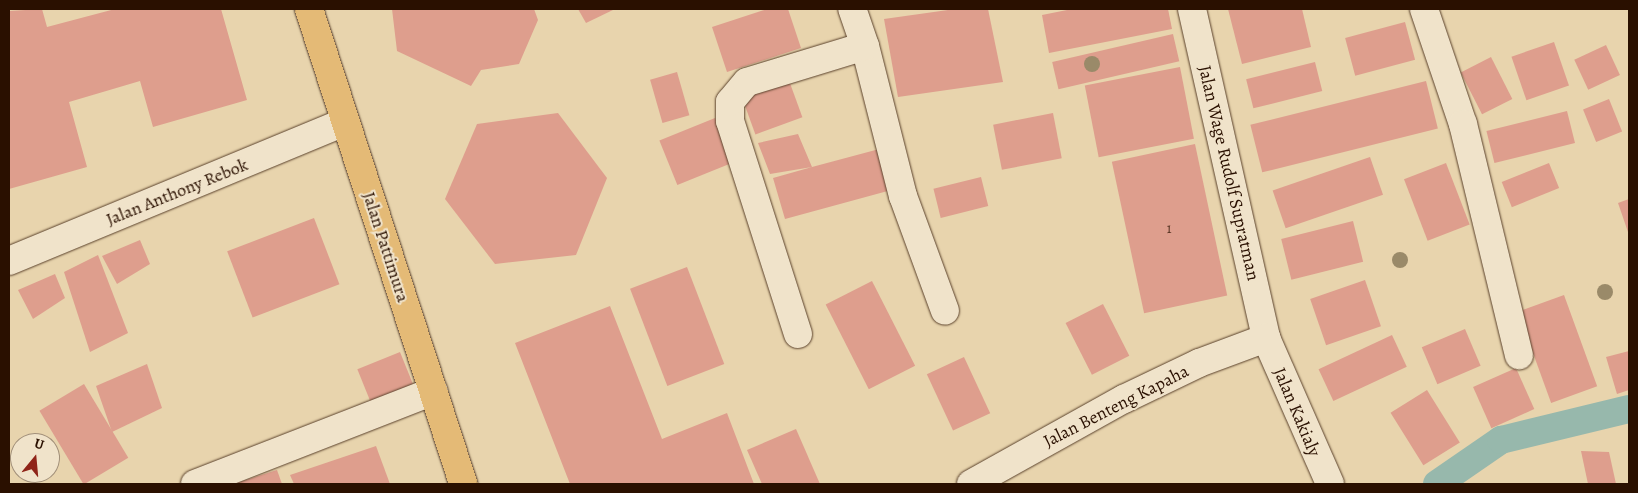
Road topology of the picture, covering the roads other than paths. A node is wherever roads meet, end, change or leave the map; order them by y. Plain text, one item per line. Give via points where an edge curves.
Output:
1 (309, 9) edge
2 (852, 9) edge
3 (1192, 9) edge
4 (1424, 9) edge
5 (864, 46) junction
6 (345, 122) junction
7 (9, 261) edge
8 (945, 311) dead end
9 (798, 334) dead end
10 (1266, 338) junction
11 (1519, 355) dead end
12 (433, 391) junction
13 (195, 484) edge
14 (463, 484) edge
15 (971, 484) edge
16 (1330, 484) edge

1 - 6 main road, Jalan Pattimura
2 - 5 street
3 - 10 street, Jalan Wage Rudolf Supratman
4 - 11 street via 1463,124
5 - 8 street via 903,196
5 - 9 street via 747,82 730,102 730,121
6 - 7 street, Jalan Anthony Rebok
6 - 12 main road, Jalan Pattimura
10 - 15 street, Jalan Benteng Kapaha via 1199,363 1124,399
10 - 16 street, Jalan Kakialy
12 - 13 street
12 - 14 main road, Jalan Pattimura

